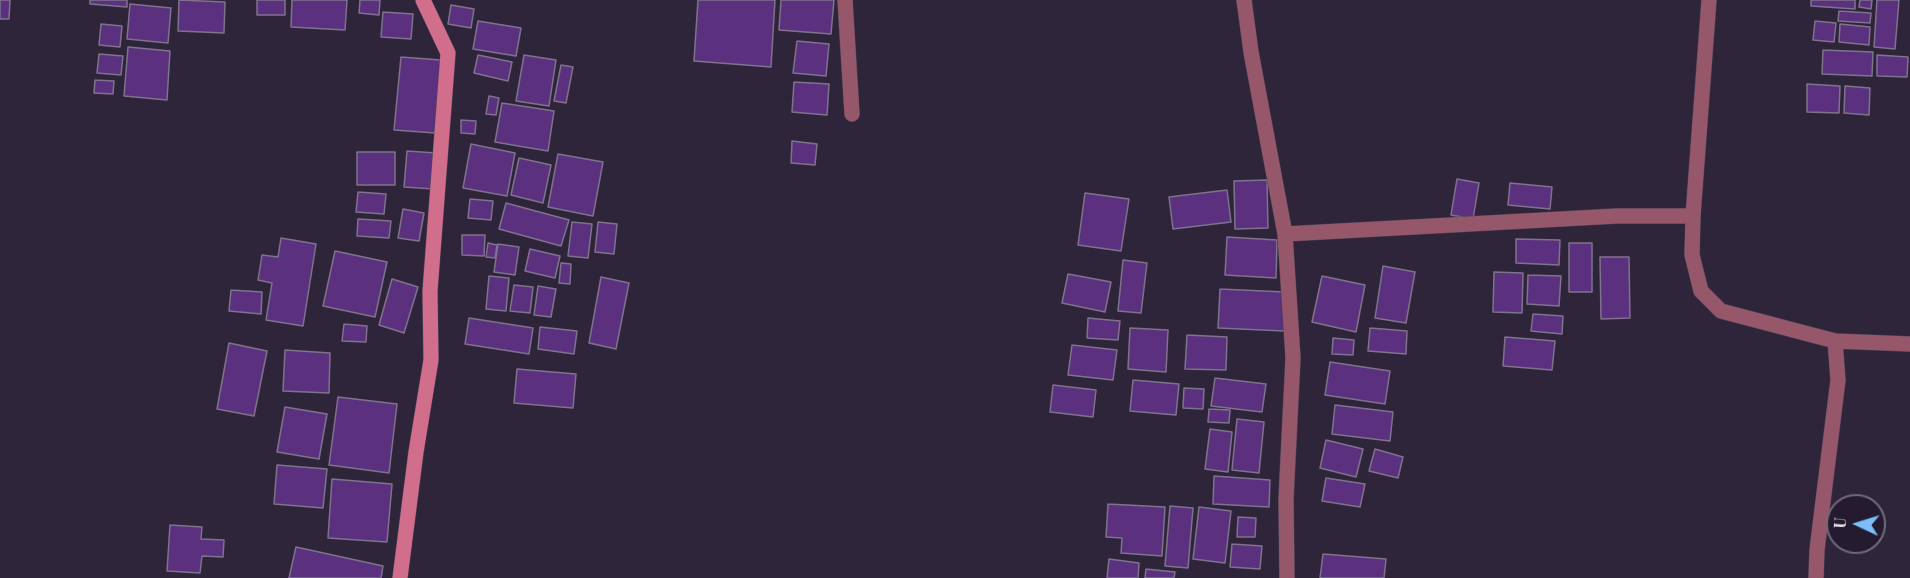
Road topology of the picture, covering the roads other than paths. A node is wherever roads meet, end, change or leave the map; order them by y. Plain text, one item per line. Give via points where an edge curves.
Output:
1 (423, 0) edge
2 (845, 0) edge
3 (1244, 0) edge
4 (1709, 0) edge
5 (852, 114) dead end
6 (1693, 216) junction
7 (1285, 234) junction
8 (1835, 341) junction
9 (1910, 344) edge
10 (400, 578) edge
11 (1287, 578) edge
12 (1816, 578) edge

1 - 10 street via 448,52 430,291 431,360
2 - 5 street
3 - 7 street
4 - 6 street
6 - 7 street via 1617,216
6 - 8 street via 1692,255 1701,291 1722,311
7 - 11 street via 1293,358 1286,499
8 - 9 street
8 - 12 street via 1838,380

